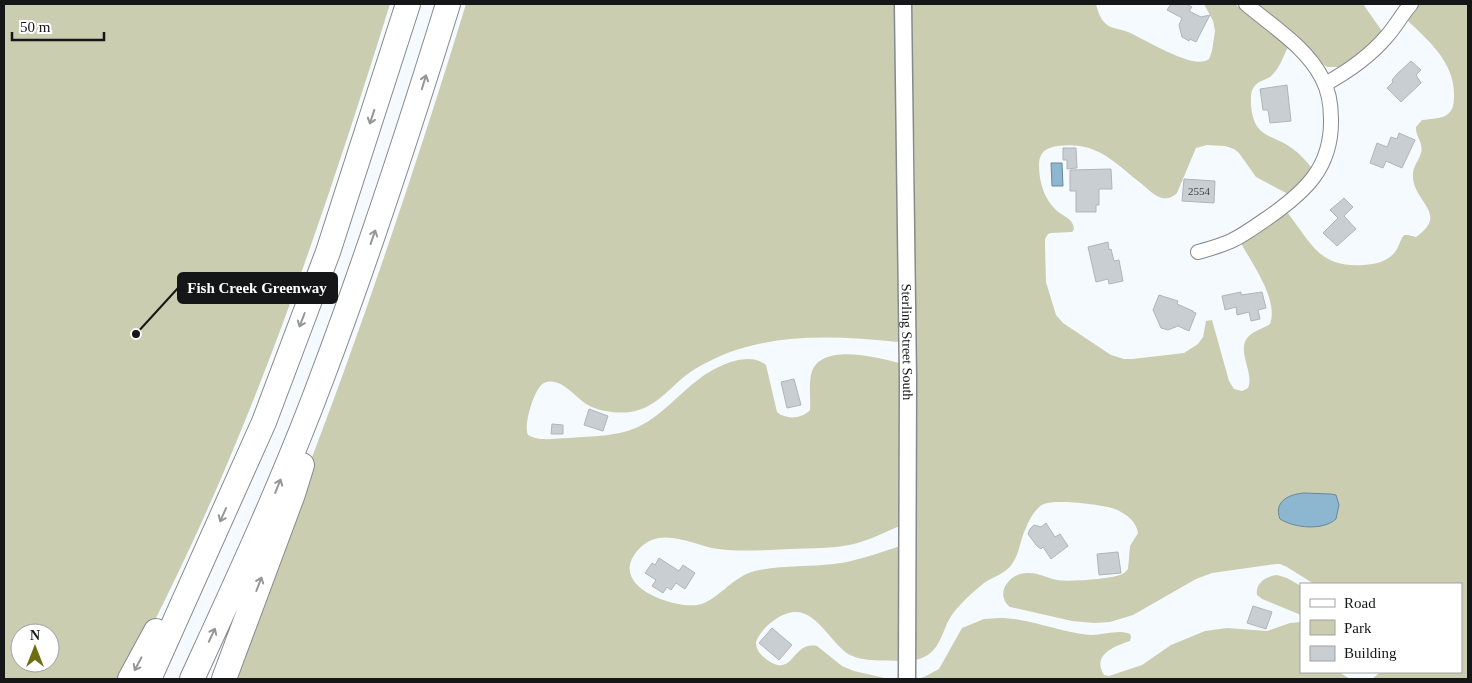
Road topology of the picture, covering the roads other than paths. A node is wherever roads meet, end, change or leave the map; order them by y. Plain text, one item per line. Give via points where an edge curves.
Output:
1 (408, 4) edge
2 (448, 4) edge
3 (903, 4) edge
4 (1246, 4) edge
5 (1411, 4) edge
6 (1325, 84) junction
7 (1198, 252) dead end
8 (363, 265) junction
9 (194, 580) junction
10 (130, 679) edge
11 (149, 679) edge
12 (192, 679) edge
13 (224, 679) edge
14 (907, 679) edge

1 -> 9 highway via 324,261 264,422
8 -> 2 highway
3 - 14 street, Sterling Street South via 908,379
4 - 6 street via 1306,56
5 - 6 street via 1374,50
6 - 7 street via 1331,111 1330,137 1322,164 1309,184 1283,207 1233,240
12 -> 8 highway via 272,501 321,381
13 -> 8 highway via 293,494
9 -> 10 highway via 163,618
9 - 11 highway

